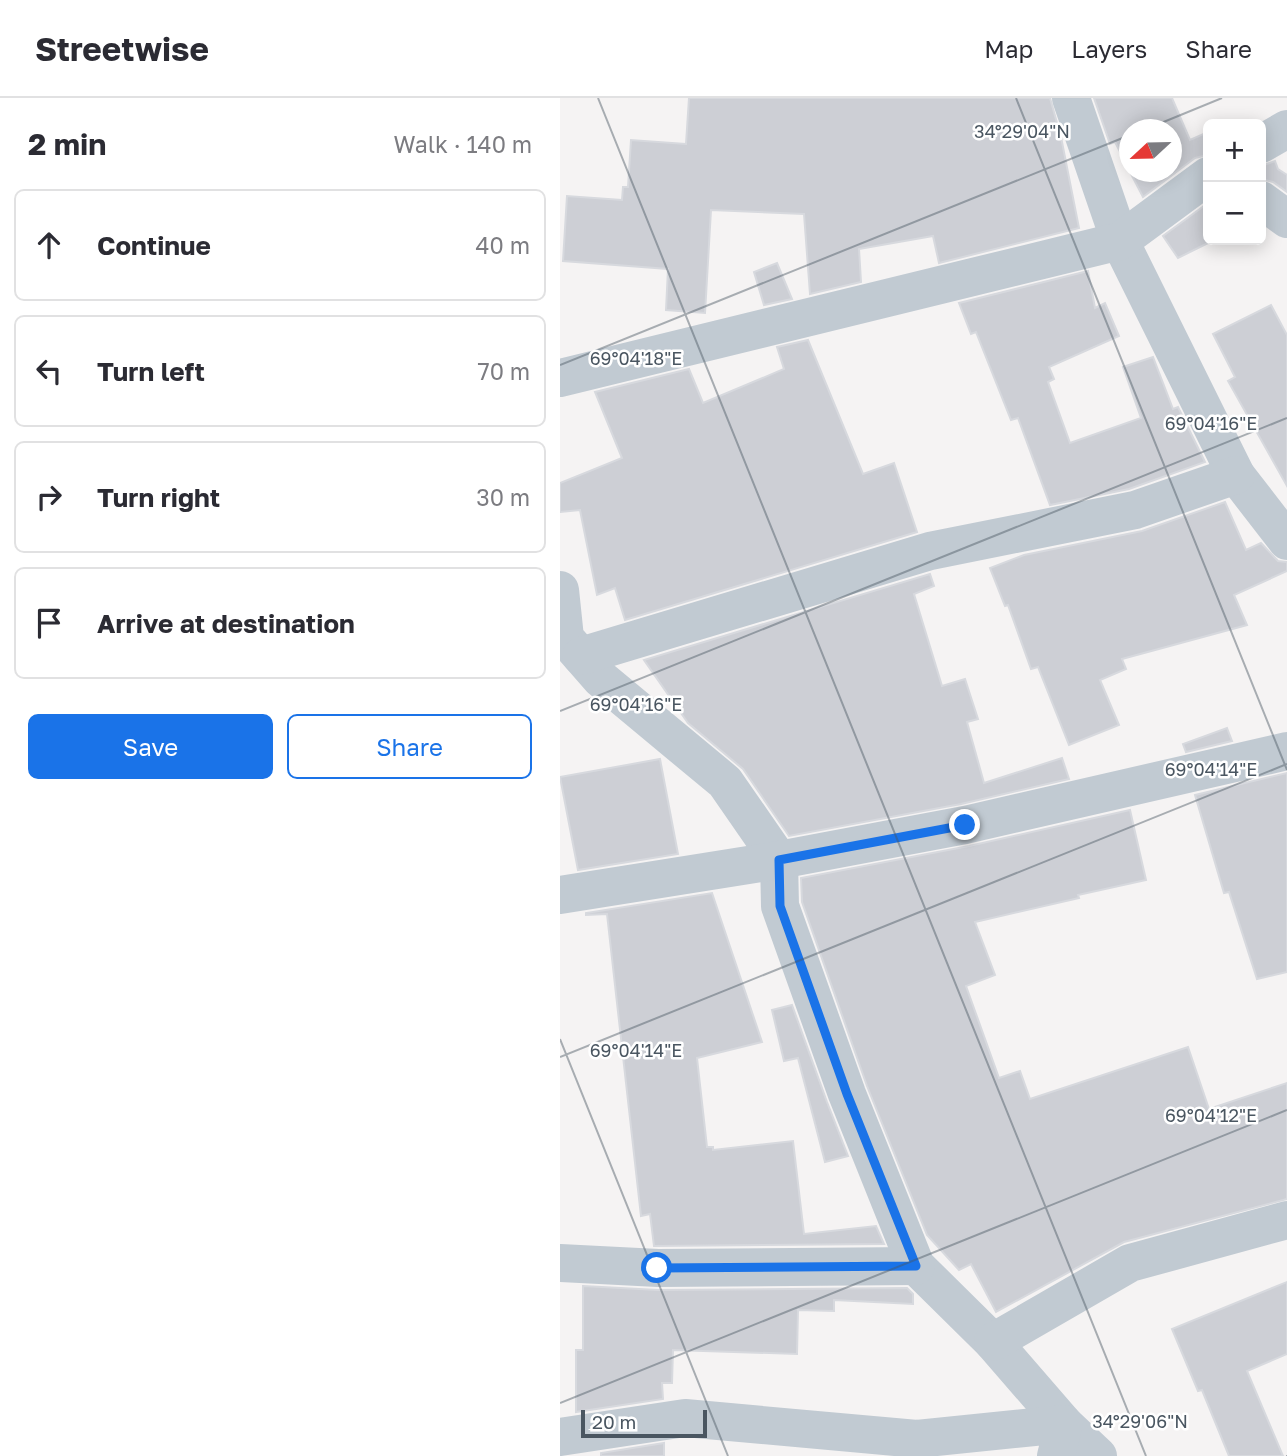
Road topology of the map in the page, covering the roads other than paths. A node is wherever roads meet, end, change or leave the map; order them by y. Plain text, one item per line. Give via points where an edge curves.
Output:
1 (1070, 98) edge
2 (1287, 129) edge
3 (1266, 141) edge
4 (1203, 180) edge
5 (1266, 204) edge
6 (1287, 219) edge
7 (1120, 241) junction
8 (560, 378) edge
9 (1236, 475) junction
10 (1287, 541) edge
11 (560, 590) edge
12 (581, 656) junction
13 (1287, 751) edge
14 (779, 860) junction
15 (560, 895) edge
16 (1287, 1220) edge
17 (560, 1262) edge
18 (916, 1266) junction
19 (993, 1342) junction
20 (560, 1437) edge
21 (1060, 1440) edge
22 (770, 1442) edge
23 (1098, 1456) edge

1 - 7 street
2 - 3 street
4 - 7 street
5 - 6 street
7 - 8 street
7 - 9 street
9 - 10 street
9 - 12 street via 1135,510 930,551
11 - 12 street via 565,638
12 - 14 street via 725,782
13 - 14 street via 965,825
14 - 15 street
14 - 18 street via 780,906 847,1094
16 - 19 street via 1130,1263
17 - 18 street via 657,1268
18 - 19 street
19 - 21 street
20 - 22 street via 685,1418
21 - 22 street
21 - 23 street

